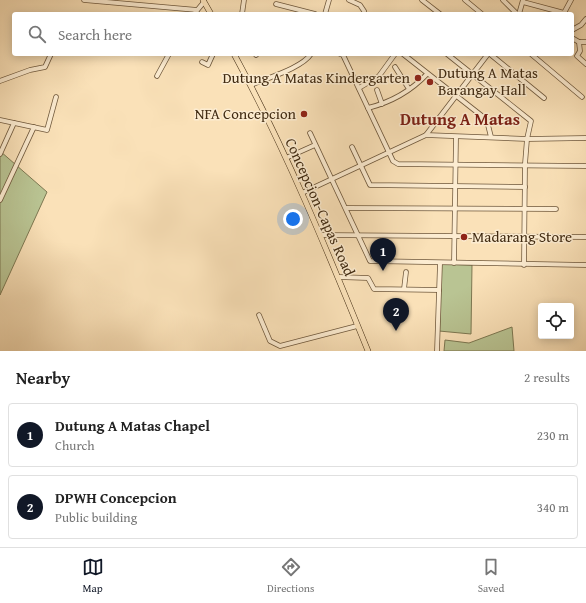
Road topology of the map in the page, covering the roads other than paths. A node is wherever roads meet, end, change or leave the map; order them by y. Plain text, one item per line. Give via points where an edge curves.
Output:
1 (84, 0) edge
2 (244, 0) edge
3 (329, 0) edge
4 (349, 0) edge
5 (422, 0) edge
6 (464, 0) edge
7 (503, 0) edge
8 (571, 0) edge
9 (203, 1) edge
10 (523, 1) edge
11 (276, 4) dead end
12 (197, 10) joint
13 (364, 11) dead end
14 (210, 12) edge
15 (242, 12) edge
16 (307, 12) edge
17 (326, 12) edge
18 (437, 12) edge
19 (479, 12) edge
20 (516, 12) edge
21 (519, 12) edge
22 (561, 12) edge
23 (565, 12) edge
24 (586, 19) edge
25 (574, 29) edge
26 (574, 39) edge
27 (579, 42) junction
28 (586, 42) edge
29 (50, 56) edge
30 (168, 56) edge
31 (212, 56) edge
32 (235, 56) edge
33 (310, 56) edge
34 (343, 56) edge
35 (394, 56) edge
36 (405, 56) edge
37 (450, 56) edge
38 (487, 56) edge
39 (492, 56) edge
40 (533, 56) edge
41 (202, 62) dead end
42 (586, 64) edge
43 (395, 67) dead end
44 (427, 74) junction
45 (472, 74) junction
46 (157, 76) dead end
47 (0, 81) edge
48 (251, 85) junction
49 (359, 88) junction
50 (409, 89) junction
51 (377, 90) dead end
52 (456, 95) junction
53 (56, 97) dead end
54 (582, 97) dead end
55 (544, 98) dead end
56 (382, 104) junction
57 (368, 108) junction
58 (0, 120) edge
59 (14, 123) junction
60 (34, 127) junction
61 (310, 133) dead end
62 (426, 135) junction
63 (456, 137) junction
64 (491, 137) junction
65 (586, 138) edge
66 (526, 139) junction
67 (316, 145) junction
68 (352, 147) dead end
69 (389, 152) junction
70 (0, 154) edge
71 (286, 158) junction
72 (456, 164) junction
73 (525, 164) junction
74 (361, 166) junction
75 (586, 166) edge
76 (332, 179) junction
77 (455, 187) junction
78 (525, 187) junction
79 (302, 193) junction
80 (0, 200) edge
81 (346, 208) junction
82 (455, 209) junction
83 (524, 209) junction
84 (556, 209) dead end
85 (321, 234) junction
86 (358, 236) junction
87 (455, 236) junction
88 (525, 236) junction
89 (586, 237) edge
90 (440, 263) junction
91 (454, 263) junction
92 (524, 264) junction
93 (586, 265) edge
94 (406, 272) dead end
95 (339, 277) junction
96 (374, 289) junction
97 (404, 289) junction
98 (439, 290) junction
99 (376, 295) dead end
100 (259, 315) dead end
101 (358, 326) junction
102 (368, 351) edge
103 (437, 351) edge

1 - 12 street
2 - 15 street
3 - 17 street
4 - 13 street via 360,5
5 - 18 street
6 - 19 street
7 - 20 street
8 - 23 street
9 - 12 street
9 - 14 main road
10 - 21 street
10 - 22 street
11 - 16 street
24 - 25 street
26 - 27 street
27 - 28 street
27 - 42 street via 580,51 577,56
29 - 47 street via 45,67
30 - 46 street
31 - 41 street via 208,64
32 - 48 main road, Concepcion-Capas Road
33 - 48 street via 297,65
34 - 49 street
35 - 49 street via 379,76
36 - 44 street
37 - 45 street
38 - 45 street
39 - 55 street
40 - 54 street
43 - 50 street
44 - 50 street
44 - 52 street
45 - 52 street
45 - 66 street via 530,119
48 - 71 main road, Concepcion-Capas Road
49 - 57 street
50 - 56 street via 390,102
51 - 56 street
52 - 62 street
52 - 64 street via 487,121
53 - 60 street via 48,129
56 - 57 street
57 - 69 street
58 - 59 street
59 - 60 street
59 - 70 street
60 - 80 street
61 - 67 street
62 - 63 street
62 - 69 street
63 - 64 street
63 - 72 street
64 - 66 street
65 - 66 street
66 - 73 street
67 - 71 street
67 - 76 street
68 - 74 street
69 - 72 street via 393,161 398,164
69 - 74 street
71 - 79 main road, Concepcion-Capas Road
72 - 73 street
72 - 77 street
73 - 75 street
73 - 78 street
74 - 76 street
74 - 77 street via 370,185
76 - 79 street
76 - 81 street
77 - 78 street
77 - 82 street
78 - 83 street
79 - 85 main road, Concepcion-Capas Road
81 - 82 street
81 - 86 street
82 - 83 street
82 - 87 street
83 - 84 street
83 - 88 street
85 - 86 street
85 - 95 main road, Concepcion-Capas Road
86 - 87 street
86 - 90 street via 368,258 373,262
87 - 88 street
87 - 91 street
88 - 89 street
88 - 92 street
90 - 91 street
90 - 98 street
91 - 92 street
92 - 93 street
94 - 97 street
95 - 96 street via 368,278
95 - 101 main road, Concepcion-Capas Road
96 - 97 street
96 - 99 street
97 - 98 street
98 - 103 street
100 - 101 street via 270,340 280,346
101 - 102 main road, Concepcion-Capas Road

